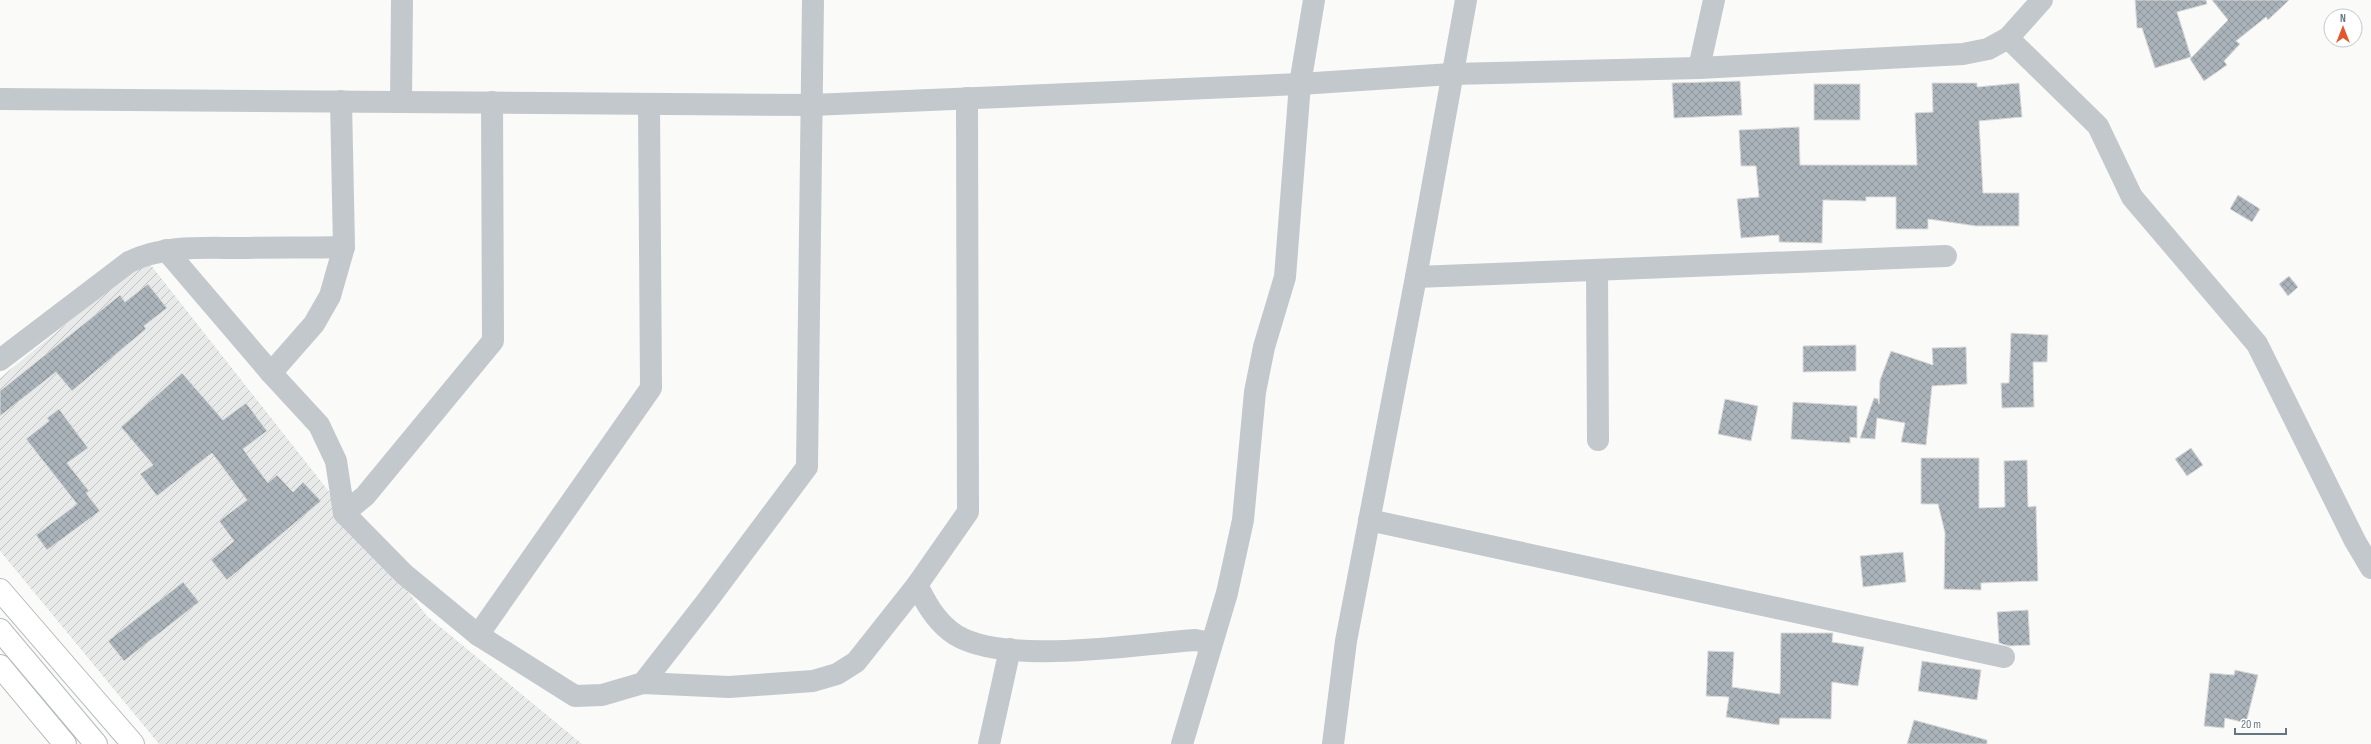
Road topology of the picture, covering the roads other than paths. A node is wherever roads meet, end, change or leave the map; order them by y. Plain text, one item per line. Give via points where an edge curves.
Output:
1 (402, 0) edge
2 (813, 0) edge
3 (1314, 0) edge
4 (1466, 0) edge
5 (1714, 0) edge
6 (2042, 0) edge
7 (2008, 38) junction
8 (1699, 68) junction
9 (1450, 74) junction
10 (1300, 84) junction
11 (967, 98) junction
12 (0, 99) edge
13 (340, 101) junction
14 (401, 101) junction
15 (492, 102) junction
16 (649, 104) junction
17 (812, 105) junction
18 (344, 246) junction
19 (166, 250) junction
20 (1946, 256) dead end
21 (1598, 270) junction
22 (1416, 277) junction
23 (0, 360) edge
24 (271, 373) junction
25 (1598, 440) dead end
26 (344, 513) junction
27 (1369, 520) junction
28 (2371, 568) edge
29 (917, 585) junction
30 (0, 590) edge
31 (0, 630) edge
32 (478, 635) junction
33 (1211, 643) junction
34 (1010, 650) junction
35 (2004, 657) dead end
36 (0, 666) edge
37 (643, 683) junction
38 (65, 744) edge
39 (96, 744) edge
40 (133, 744) edge
41 (989, 744) edge
42 (1185, 744) edge
43 (1333, 744) edge

1 - 14 street
2 - 17 street
3 - 10 street
4 - 9 street
5 - 8 street
6 - 7 street
7 - 8 street via 1988,49 1963,54
7 - 28 street via 2098,126 2132,197 2257,344 2348,528
8 - 9 street
9 - 10 street
9 - 22 street
10 - 11 street
10 - 33 street via 1285,277 1264,347 1255,392 1243,520 1227,592
11 - 17 street
11 - 29 street via 968,512
12 - 13 street
13 - 14 street
13 - 18 street
14 - 15 street
15 - 16 street
15 - 26 street via 493,341 365,496
16 - 17 street
16 - 32 street via 650,388
17 - 37 street via 806,467
18 - 19 street
18 - 24 street via 330,296 314,324
19 - 23 street via 145,254 129,262
19 - 24 street
20 - 21 street
21 - 22 street
21 - 25 street
22 - 27 street
24 - 26 street via 319,425 330,444 336,461
26 - 32 street via 404,574
27 - 35 street
27 - 43 street via 1346,641
29 - 34 street via 930,611 951,632 980,645
29 - 37 street via 856,662 837,674 813,681 729,687
30 - 40 main road
31 - 39 main road
32 - 37 street via 575,696 602,695
33 - 34 street via 1194,640 1062,651
33 - 42 street
34 - 41 street
36 - 38 main road

